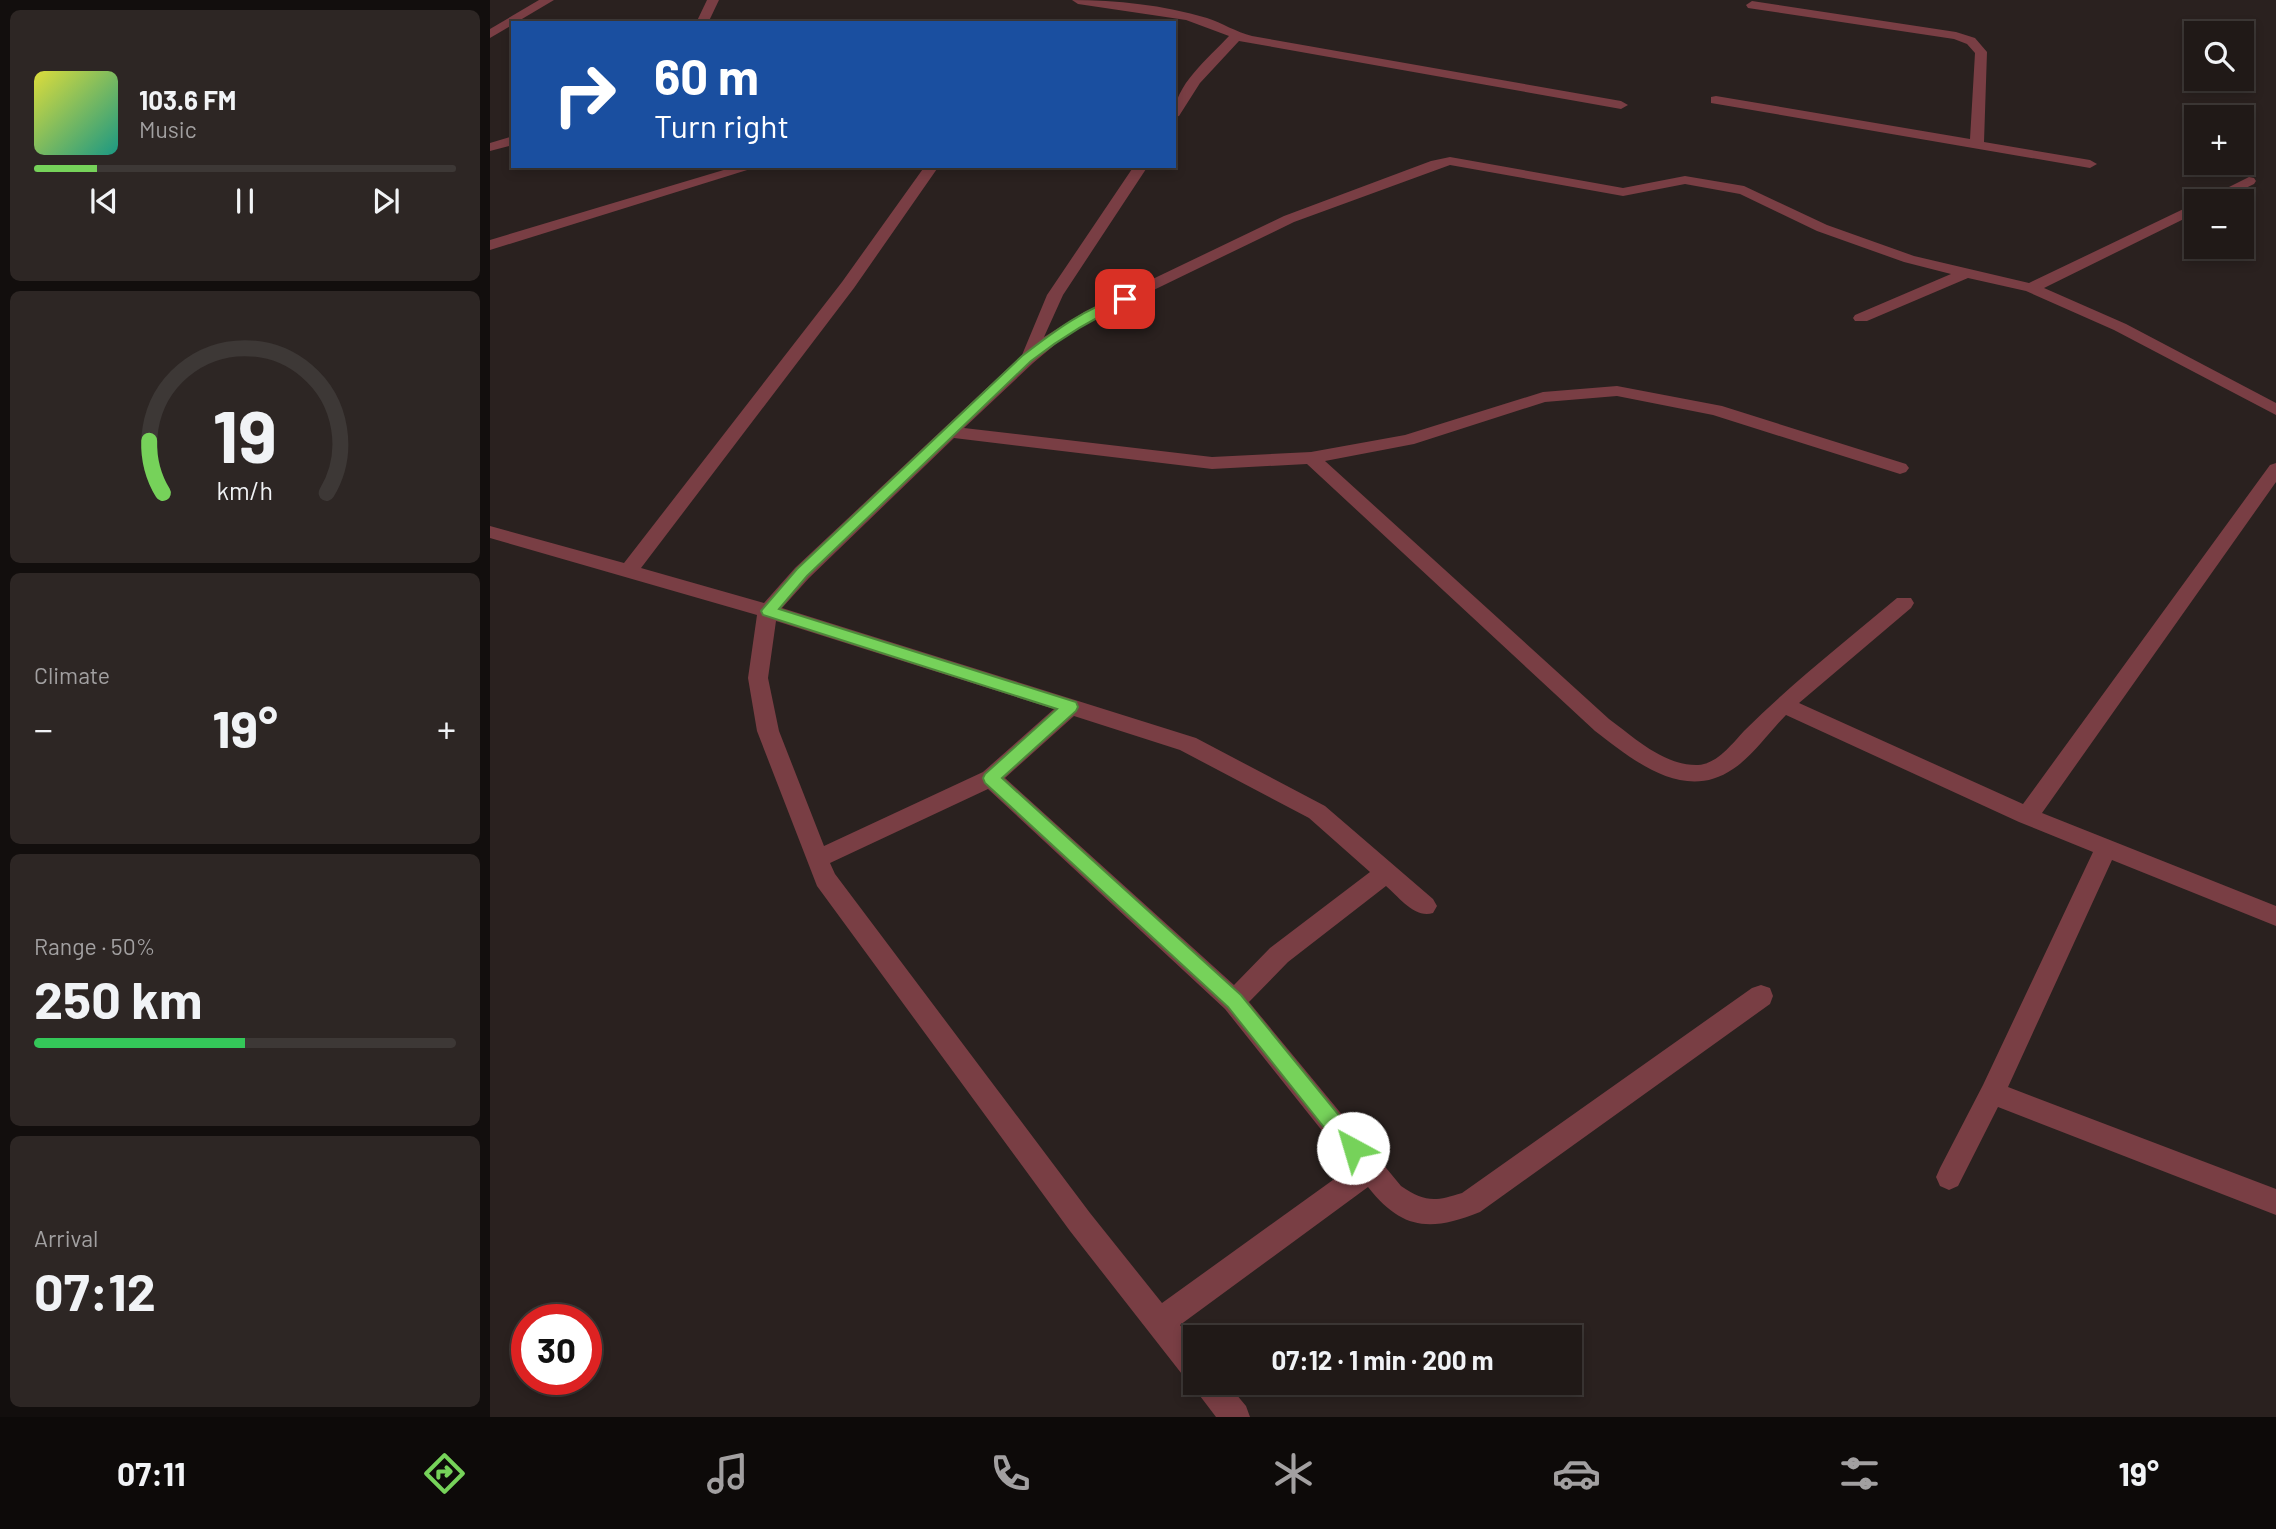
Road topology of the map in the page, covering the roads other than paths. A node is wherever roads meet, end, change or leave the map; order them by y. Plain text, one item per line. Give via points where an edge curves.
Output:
1 (548, 0) edge
2 (713, 0) edge
3 (1078, 0) edge
4 (1752, 5) dead end
5 (512, 21) edge
6 (703, 21) edge
7 (511, 22) edge
8 (490, 34) edge
9 (1236, 36) junction
10 (1716, 100) dead end
11 (1621, 105) dead end
12 (1176, 110) edge
13 (511, 140) edge
14 (492, 144) edge
15 (1977, 144) junction
16 (2090, 164) dead end
17 (746, 168) edge
18 (931, 168) edge
19 (1140, 168) edge
20 (2249, 181) dead end
21 (2233, 189) edge
22 (2184, 213) edge
23 (490, 246) edge
24 (1968, 272) junction
25 (2031, 288) junction
26 (1861, 318) dead end
27 (1027, 359) junction
28 (2271, 402) edge
29 (949, 432) junction
30 (1311, 458) junction
31 (1900, 468) dead end
32 (2276, 469) edge
33 (490, 532) edge
34 (628, 571) junction
35 (1904, 603) dead end
36 (768, 611) junction
37 (1783, 705) junction
38 (1070, 707) junction
39 (991, 778) junction
40 (2028, 816) junction
41 (2106, 848) junction
42 (817, 859) junction
43 (1386, 873) junction
44 (1425, 906) dead end
45 (2276, 916) edge
46 (1761, 996) dead end
47 (1234, 1001) junction
48 (1992, 1093) junction
49 (1370, 1169) junction
50 (1949, 1177) dead end
51 (2276, 1202) edge
52 (1159, 1323) junction
53 (1183, 1353) edge
54 (1217, 1395) edge
55 (1235, 1417) edge

1 - 5 street
2 - 6 street
3 - 9 street via 1204,21
4 - 15 street via 1970,41 1981,52
7 - 8 street
9 - 11 street
9 - 12 street
10 - 15 street
13 - 14 street
15 - 16 street
17 - 23 street
18 - 34 street via 848,285
19 - 27 street via 1055,295
20 - 21 street
22 - 25 street
24 - 25 street
24 - 26 street
24 - 27 street via 1909,259 1822,228 1763,198 1724,185 1685,180 1623,192 1450,161 1289,219 1091,314
25 - 28 street
27 - 29 street
29 - 30 street via 1213,463
29 - 36 street
30 - 31 street via 1408,440 1543,397 1617,391 1716,410
30 - 37 street via 1592,716 1643,756 1674,771 1702,774 1726,763
32 - 40 street
33 - 34 street
34 - 36 street
35 - 37 street
36 - 38 street
36 - 42 street via 758,678 768,731
37 - 40 street
38 - 39 street
38 - 43 street via 1188,744 1257,780 1317,812
39 - 42 street
39 - 47 street
40 - 41 street
41 - 45 street
41 - 48 street
42 - 52 street via 833,890
43 - 44 street
43 - 47 street via 1279,955
46 - 49 street via 1470,1203 1437,1214 1415,1211 1391,1195
47 - 49 street
48 - 50 street
48 - 51 street
49 - 52 street
52 - 53 street
54 - 55 street

